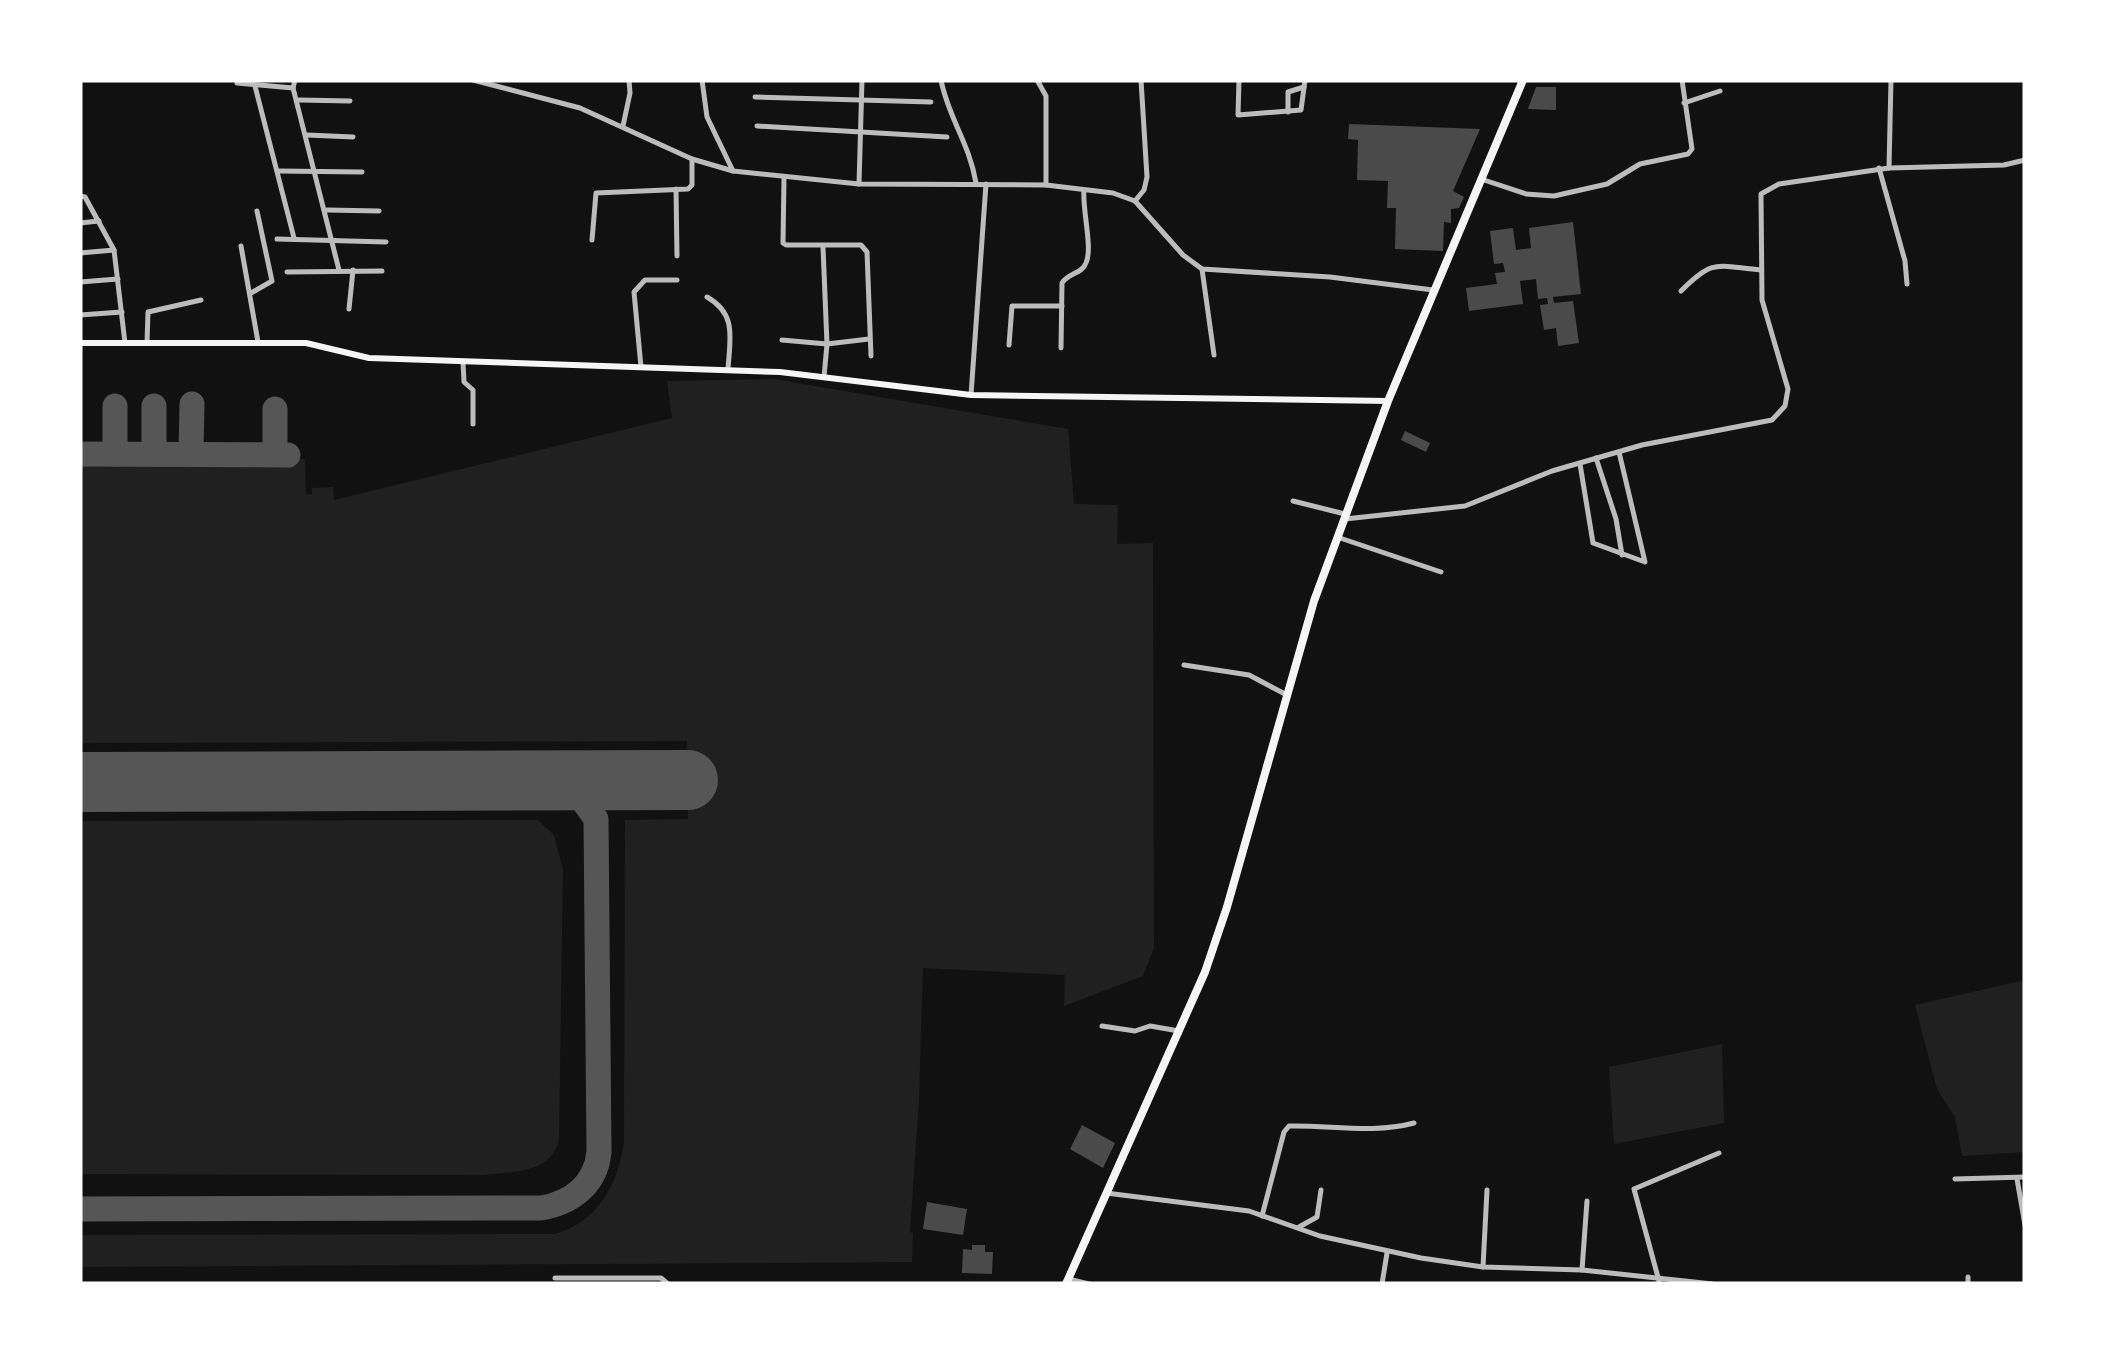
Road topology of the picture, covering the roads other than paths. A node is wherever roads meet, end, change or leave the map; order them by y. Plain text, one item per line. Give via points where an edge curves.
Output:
1 (473, 80) edge
2 (629, 80) edge
3 (702, 80) edge
4 (862, 80) edge
5 (941, 80) edge
6 (1037, 80) edge
7 (1142, 80) edge
8 (1240, 80) edge
9 (1523, 80) edge
10 (1682, 80) edge
11 (1891, 80) edge
12 (495, 82) edge
13 (237, 83) dead end
14 (294, 84) edge
15 (1305, 84) edge
16 (255, 86) junction
17 (1720, 91) dead end
18 (755, 98) dead end
19 (298, 100) junction
20 (862, 101) junction
21 (350, 102) dead end
22 (931, 102) dead end
23 (1684, 103) junction
24 (1288, 112) junction
25 (623, 126) junction
26 (756, 126) dead end
27 (860, 131) junction
28 (307, 134) junction
29 (353, 136) dead end
30 (948, 137) dead end
31 (692, 159) junction
32 (2025, 160) edge
33 (1879, 168) junction
34 (1889, 168) junction
35 (278, 171) junction
36 (733, 171) junction
37 (362, 172) dead end
38 (316, 173) junction
39 (784, 178) junction
40 (1482, 179) junction
41 (976, 183) junction
42 (859, 184) junction
43 (986, 184) junction
44 (1046, 185) junction
45 (676, 189) junction
46 (1084, 189) junction
47 (80, 196) edge
48 (1135, 202) junction
49 (326, 210) junction
50 (257, 211) dead end
51 (379, 211) dead end
52 (99, 222) junction
53 (80, 224) edge
54 (277, 238) dead end
55 (294, 238) junction
56 (334, 238) junction
57 (592, 240) dead end
58 (386, 242) dead end
59 (241, 246) dead end
60 (823, 247) junction
61 (114, 250) junction
62 (80, 253) edge
63 (678, 256) dead end
64 (339, 270) junction
65 (353, 270) junction
66 (1202, 270) junction
67 (1761, 270) junction
68 (382, 271) dead end
69 (288, 272) dead end
70 (118, 279) junction
71 (677, 280) dead end
72 (80, 282) edge
73 (1907, 284) dead end
74 (1434, 290) junction
75 (1681, 291) dead end
76 (251, 294) junction
77 (708, 296) dead end
78 (201, 300) dead end
79 (1062, 306) junction
80 (348, 309) dead end
81 (122, 312) junction
82 (80, 315) edge
83 (870, 339) junction
84 (782, 340) dead end
85 (258, 342) junction
86 (80, 343) edge
87 (124, 343) junction
88 (147, 343) junction
89 (827, 344) junction
90 (1009, 345) dead end
91 (1061, 348) dead end
92 (1214, 355) dead end
93 (871, 356) dead end
94 (463, 362) junction
95 (641, 367) junction
96 (728, 369) junction
97 (824, 377) junction
98 (972, 395) junction
99 (1388, 401) junction
100 (473, 424) dead end
101 (1619, 452) junction
102 (1596, 458) junction
103 (1580, 464) junction
104 (1294, 501) dead end
105 (1344, 517) junction
106 (1337, 537) junction
107 (1622, 554) junction
108 (1441, 572) dead end
109 (1184, 665) dead end
110 (1285, 694) junction
111 (1102, 1026) dead end
112 (1180, 1030) junction
113 (1414, 1123) dead end
114 (1719, 1154) dead end
115 (2021, 1178) edge
116 (1955, 1179) dead end
117 (1321, 1190) dead end
118 (1486, 1190) dead end
119 (1104, 1192) junction
120 (1587, 1201) dead end
121 (1262, 1216) junction
122 (2025, 1225) edge
123 (1299, 1227) junction
124 (1387, 1253) junction
125 (1483, 1267) junction
126 (1582, 1270) junction
127 (555, 1278) dead end
128 (1658, 1280) junction
129 (1067, 1281) edge
130 (668, 1284) edge
131 (1089, 1284) edge
132 (1382, 1284) edge
133 (1713, 1284) edge

1 - 12 street
2 - 25 street
3 - 36 street via 707,116
4 - 20 street
5 - 41 street
6 - 44 street via 1046,96
7 - 48 street via 1147,177
8 - 24 street via 1238,114
9 - 40 main road
10 - 23 street
11 - 34 street
12 - 25 street
13 - 16 street
14 - 16 street
14 - 19 street
15 - 24 street via 1288,92
15 - 24 street via 1301,110
16 - 35 street
17 - 23 street
18 - 20 street
19 - 21 street
19 - 28 street
20 - 22 street
20 - 27 street
23 - 40 street via 1688,154 1554,196
25 - 31 street
26 - 27 street
27 - 30 street
27 - 42 street
28 - 29 street
28 - 38 street
31 - 36 street
31 - 45 street via 691,187
32 - 34 street
33 - 34 street
33 - 67 street via 1766,188 1760,200
33 - 73 street
35 - 38 street
35 - 55 street
36 - 39 street
37 - 38 street
38 - 49 street
39 - 42 street
39 - 60 street via 783,242
40 - 74 main road
41 - 42 street
41 - 43 street
43 - 44 street
43 - 98 street
44 - 46 street
45 - 57 street via 597,193
45 - 63 street
46 - 48 street
46 - 79 street via 1088,259 1063,281
47 - 52 street
48 - 66 street
49 - 51 street
49 - 56 street
50 - 76 street via 272,281
52 - 53 street
52 - 61 street
54 - 55 street
55 - 56 street
56 - 58 street
56 - 64 street
59 - 76 street
60 - 83 street via 861,245 867,252
60 - 89 street
61 - 62 street
61 - 70 street
64 - 65 street
64 - 69 street
65 - 68 street
65 - 80 street
66 - 74 street
66 - 92 street
67 - 75 street via 1704,268
67 - 101 street via 1762,300 1788,389 1782,412 1772,420
70 - 72 street
70 - 81 street
71 - 95 street via 645,280 634,292
74 - 99 main road
76 - 85 street
77 - 96 street via 731,322
78 - 88 street via 148,312
79 - 90 street via 1012,306
79 - 91 street
81 - 82 street
81 - 87 street
83 - 89 street
83 - 93 street
84 - 89 street
85 - 88 main road
85 - 94 main road via 306,343 369,358
86 - 87 main road
87 - 88 main road
89 - 97 street
94 - 95 main road
94 - 100 street via 464,382 473,390
95 - 96 main road
96 - 97 main road
97 - 98 main road
98 - 99 main road
99 - 105 main road
101 - 102 street
101 - 107 street via 1646,560
102 - 103 street
102 - 107 street
103 - 105 street via 1465,506
103 - 107 street via 1592,543
104 - 105 street
105 - 106 main road
106 - 108 street
106 - 110 main road
109 - 110 street via 1249,675
110 - 112 main road via 1227,907
111 - 112 street
112 - 119 main road
113 - 121 street via 1385,1130 1288,1126
114 - 128 street via 1634,1189
115 - 116 street
115 - 122 street
117 - 123 street via 1317,1217
118 - 125 street
119 - 121 street
119 - 129 main road
120 - 126 street
121 - 123 street
123 - 124 street
124 - 125 street
124 - 132 street
125 - 126 street
126 - 128 street
127 - 130 street via 662,1278
128 - 133 street
129 - 131 street

